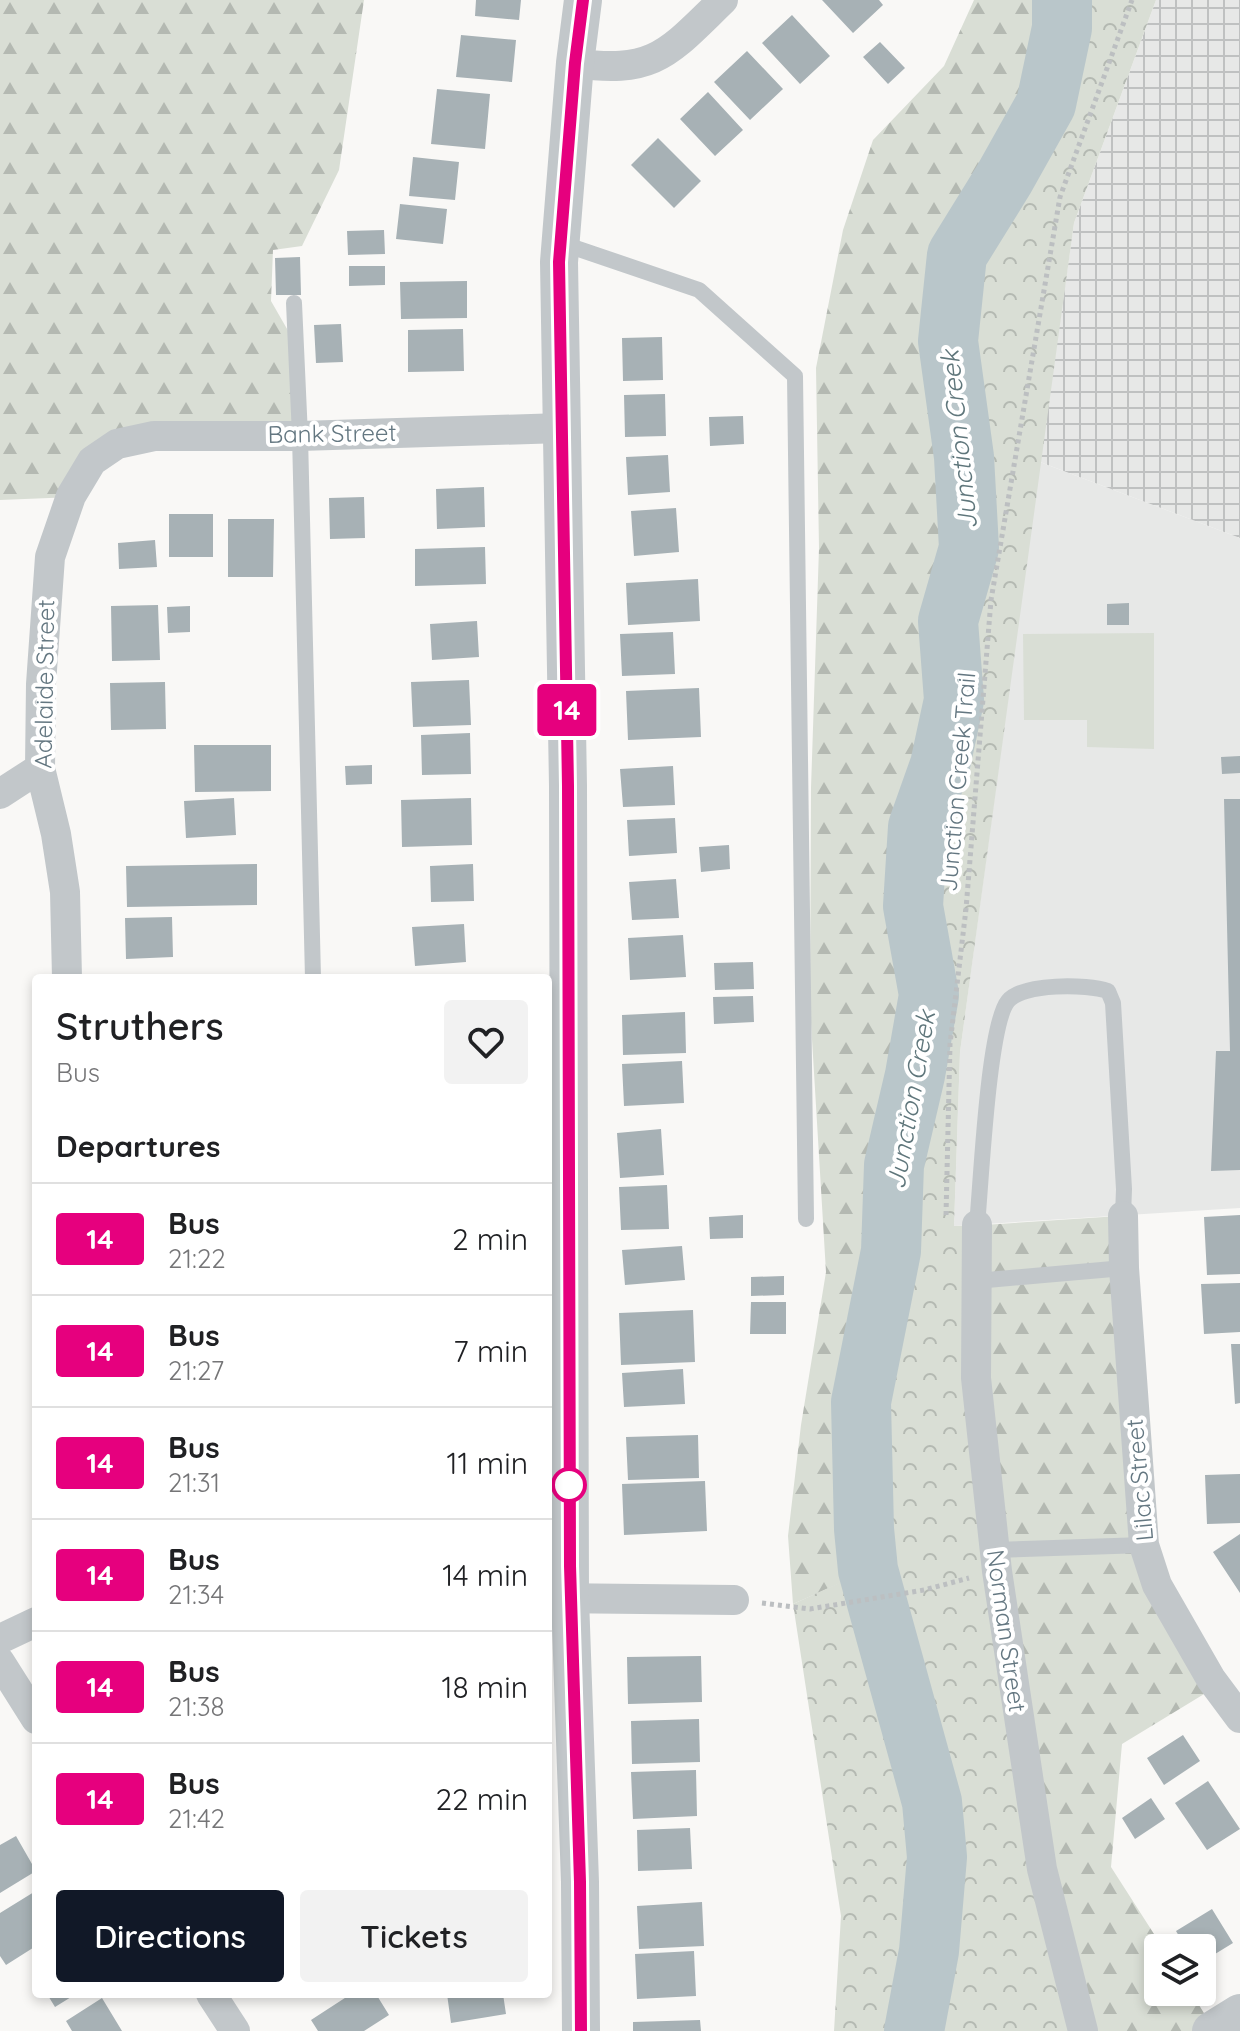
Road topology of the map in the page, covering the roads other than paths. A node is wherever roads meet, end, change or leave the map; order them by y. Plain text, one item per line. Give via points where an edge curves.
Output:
1 (583, 0) edge
2 (723, 0) edge
3 (575, 63) junction
4 (561, 243) junction
5 (294, 303) dead end
6 (562, 428) junction
7 (300, 436) junction
8 (104, 451) joint
9 (40, 768) junction
10 (0, 794) edge
11 (67, 974) edge
12 (313, 974) edge
13 (1123, 1216) joint
14 (806, 1219) dead end
15 (977, 1225) joint
16 (1124, 1268) junction
17 (976, 1281) junction
18 (1144, 1545) junction
19 (994, 1550) junction
20 (559, 1598) edge
21 (734, 1600) road end
22 (32, 1624) edge
23 (0, 1639) edge
24 (0, 1662) edge
25 (32, 1713) edge
26 (1240, 1718) edge
27 (214, 1998) edge
28 (1240, 2013) edge
29 (235, 2031) edge
30 (581, 2031) edge
31 (1083, 2031) edge
32 (1211, 2031) edge

1 - 3 street
2 - 3 street via 654,59 606,68
3 - 4 street
4 - 6 street
4 - 14 lane via 699,290 795,376
5 - 7 lane
6 - 7 street, Bank Street
6 - 20 street via 568,786
7 - 8 street, Bank Street via 154,436
7 - 12 lane
8 - 9 street, Adelaide Street via 71,496 50,557
9 - 10 street
9 - 11 street, Adelaide Street via 65,892
13 - 15 lane via 1114,1017 1108,991 1093,986 1023,990 1009,998 1000,1013
13 - 16 street, Lilac Street
15 - 17 street, Norman Street
16 - 17 lane
16 - 18 street, Lilac Street
17 - 19 street, Norman Street via 976,1378
18 - 19 lane
18 - 26 street, Lilac Street via 1157,1585
19 - 31 street, Norman Street via 1042,1869
20 - 21 street
20 - 30 street via 580,1882
22 - 23 street
24 - 25 street
27 - 29 street
28 - 32 street

